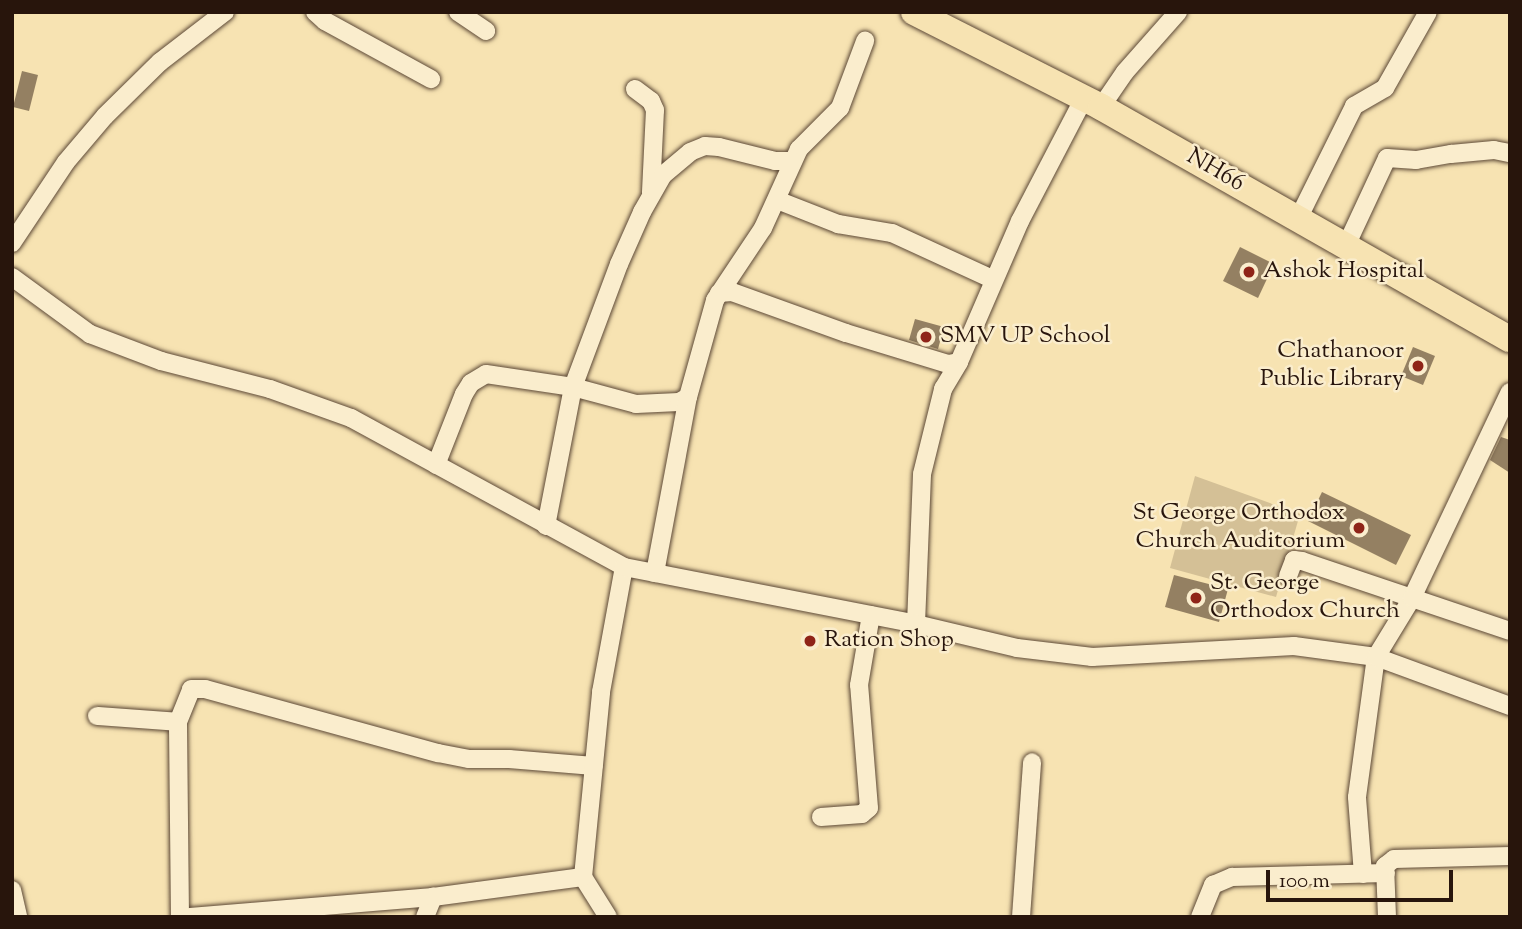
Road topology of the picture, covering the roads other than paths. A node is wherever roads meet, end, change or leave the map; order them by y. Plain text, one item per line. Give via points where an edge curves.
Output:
1 (225, 12) edge
2 (315, 12) edge
3 (458, 12) edge
4 (915, 12) edge
5 (1178, 12) edge
6 (1428, 12) edge
7 (486, 31) dead end
8 (865, 41) dead end
9 (431, 79) dead end
10 (635, 89) dead end
11 (1093, 102) junction
12 (1510, 153) edge
13 (792, 161) junction
14 (650, 196) junction
15 (777, 200) junction
16 (1298, 219) junction
17 (12, 243) edge
18 (1346, 246) junction
19 (12, 277) edge
20 (994, 279) junction
21 (719, 293) junction
22 (1507, 331) edge
23 (959, 362) junction
24 (573, 387) junction
25 (1510, 392) edge
26 (688, 397) junction
27 (436, 465) junction
28 (545, 526) junction
29 (624, 567) junction
30 (655, 573) junction
31 (1288, 576) dead end
32 (1412, 598) junction
33 (871, 615) junction
34 (916, 624) junction
35 (1510, 631) edge
36 (1376, 657) junction
37 (1510, 706) edge
38 (97, 716) dead end
39 (178, 722) junction
40 (1032, 762) dead end
41 (594, 766) junction
42 (821, 817) dead end
43 (1510, 856) edge
44 (1386, 873) junction
45 (1363, 874) junction
46 (583, 877) junction
47 (12, 890) edge
48 (433, 897) junction
49 (18, 917) edge
50 (180, 917) edge
51 (190, 917) edge
52 (425, 917) edge
53 (608, 917) edge
54 (1021, 917) edge
55 (1200, 917) edge
56 (1387, 917) edge

1 - 17 street via 160,62 105,116 66,162
2 - 9 street
3 - 7 street
4 - 11 highway, NH66 / NH66
5 - 11 street
6 - 16 street via 1385,88 1354,106
8 - 13 street via 840,108 807,139
10 - 14 street via 655,110
11 - 16 highway, NH66 / NH66
11 - 20 street via 1020,221
12 - 18 street via 1494,150 1416,160 1387,158
13 - 14 street via 705,146 676,163
13 - 15 street
14 - 24 street
15 - 20 street via 838,224 892,233
15 - 21 street
16 - 18 highway, NH66 / NH66
18 - 22 highway, NH66 / NH66
19 - 27 street via 90,334 161,361 270,389 351,418
20 - 23 street
21 - 23 street via 732,292 948,364
21 - 26 street
23 - 34 street via 943,389 922,474
24 - 26 street via 645,405
24 - 27 street via 500,374 477,378 464,394
24 - 28 street
25 - 32 street
26 - 30 street
27 - 28 street
28 - 29 street
29 - 30 street
29 - 41 street via 601,692
30 - 33 street
31 - 32 street via 1294,560 1302,561
32 - 35 street
32 - 36 street
33 - 34 street
33 - 42 street via 859,685 869,807 862,814
34 - 36 street via 1017,648 1092,657 1294,646
36 - 37 street
36 - 45 street via 1357,797
38 - 39 street
39 - 41 street via 188,692 197,688 438,754
39 - 50 street
40 - 54 street
41 - 46 street
43 - 44 street via 1394,859 1385,866
44 - 45 street
44 - 56 street
45 - 55 street via 1220,880 1206,898
46 - 48 street
46 - 53 street
47 - 49 street
48 - 51 street
48 - 52 street

